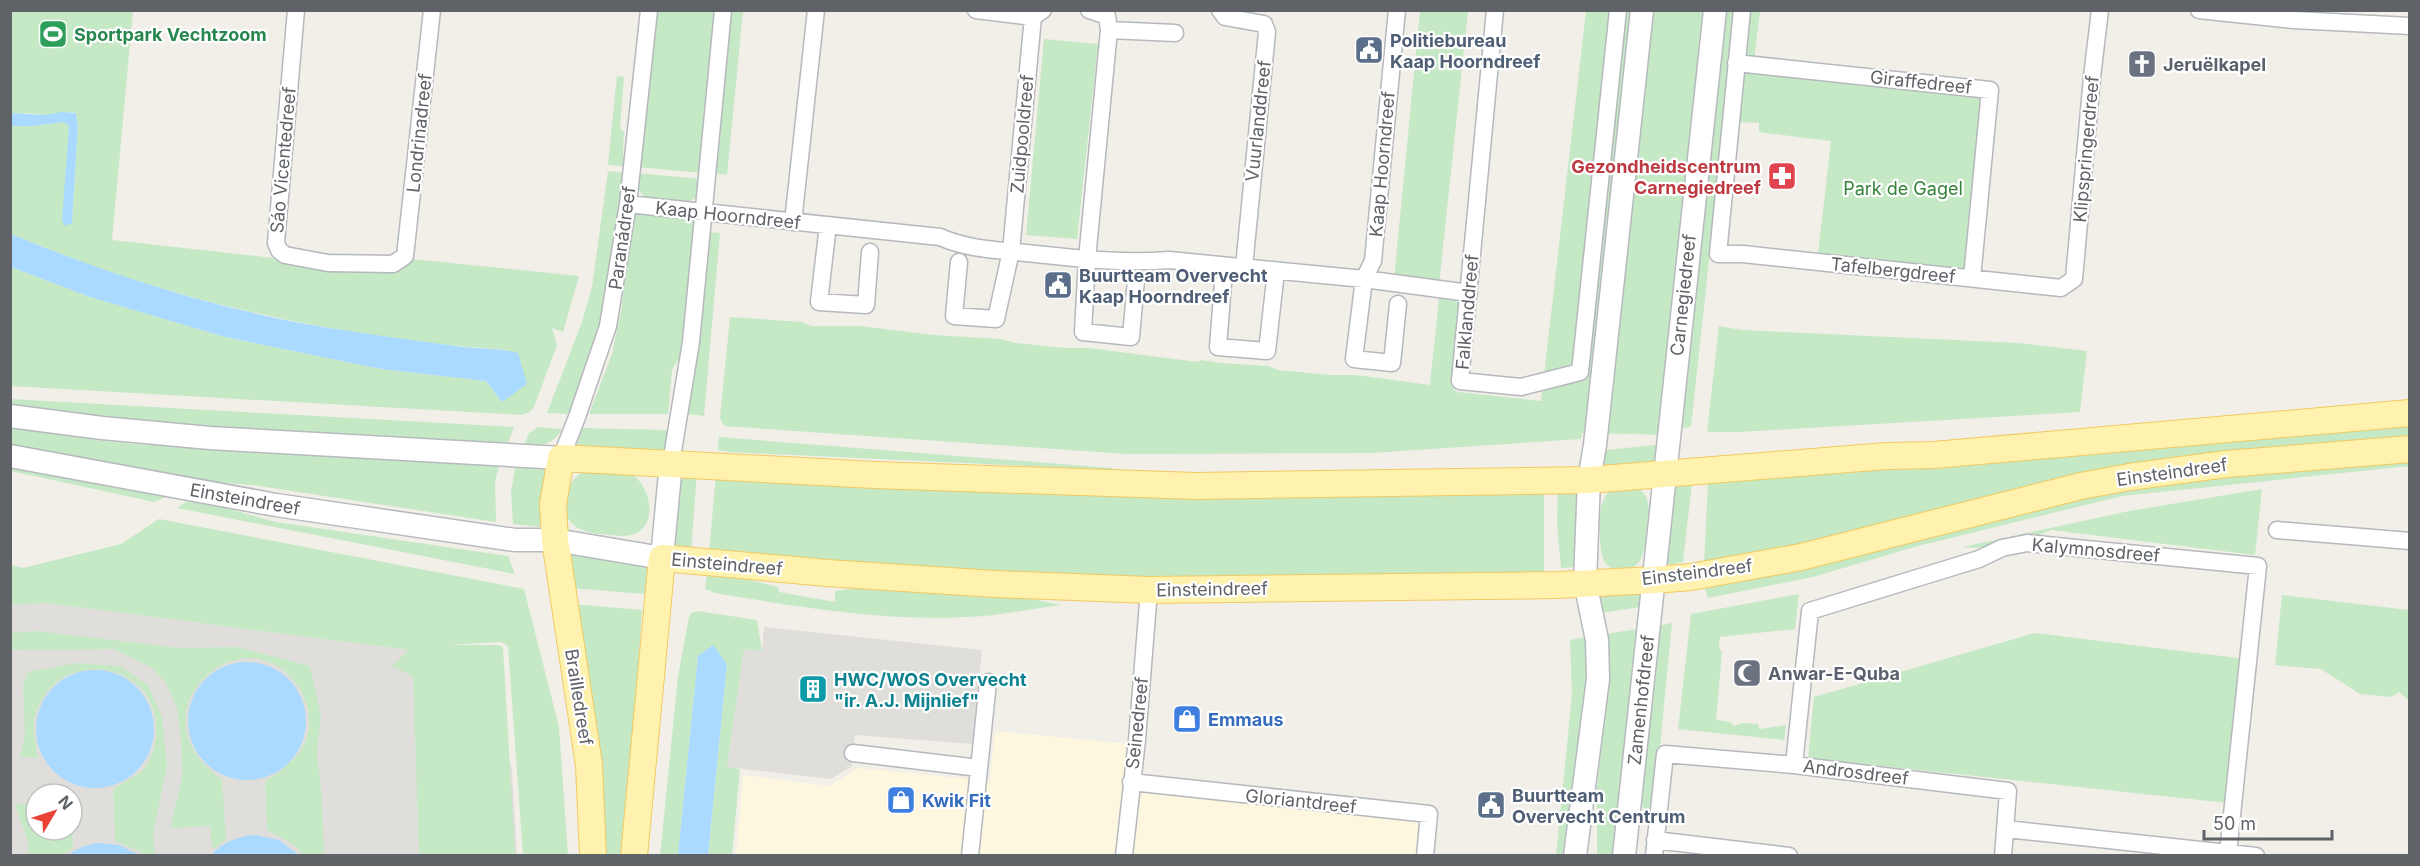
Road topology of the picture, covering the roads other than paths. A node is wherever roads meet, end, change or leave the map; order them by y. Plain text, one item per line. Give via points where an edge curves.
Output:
1 (296, 10) edge
2 (432, 10) edge
3 (649, 10) edge
4 (723, 10) edge
5 (816, 10) edge
6 (976, 10) edge
7 (1089, 10) edge
8 (1220, 10) edge
9 (1397, 10) edge
10 (1495, 10) edge
11 (1618, 10) edge
12 (1642, 10) edge
13 (1715, 10) edge
14 (1742, 10) edge
15 (2100, 10) edge
16 (2199, 10) edge
17 (1038, 14) edge
18 (2409, 26) edge
19 (1110, 30) junction
20 (1175, 33) dead end
21 (1736, 63) junction
22 (628, 204) junction
23 (703, 212) junction
24 (793, 222) junction
25 (828, 225) junction
26 (1011, 251) junction
27 (870, 252) dead end
28 (1718, 254) joint
29 (405, 256) joint
30 (1087, 259) junction
31 (959, 262) dead end
32 (1244, 267) junction
33 (1276, 271) junction
34 (1972, 278) junction
35 (1364, 279) junction
36 (1136, 280) dead end
37 (1223, 283) dead end
38 (2067, 285) joint
39 (1469, 293) junction
40 (1398, 304) dead end
41 (2409, 413) edge
42 (10, 416) edge
43 (2409, 449) edge
44 (10, 456) edge
45 (561, 458) junction
46 (671, 463) junction
47 (1664, 474) junction
48 (1589, 480) junction
49 (2277, 530) dead end
50 (555, 540) junction
51 (2409, 542) edge
52 (662, 558) junction
53 (1654, 580) junction
54 (1585, 582) junction
55 (1149, 590) junction
56 (988, 682) dead end
57 (853, 753) dead end
58 (1665, 754) joint
59 (1794, 765) junction
60 (979, 768) junction
61 (1131, 782) junction
62 (2006, 829) junction
63 (1655, 848) edge
64 (2228, 853) junction
65 (593, 855) edge
66 (634, 855) edge
67 (970, 855) edge
68 (1124, 855) edge
69 (1425, 855) edge
70 (1575, 855) edge
71 (1624, 855) edge
72 (1789, 855) edge
73 (2003, 855) edge
74 (2256, 855) edge

1 - 29 street, Sáo Vicentedreef via 276,243 285,255 328,263 393,264
2 - 29 street, Londrinadreef
3 - 22 street, Paranádreef
4 - 23 street
5 - 24 street
6 - 17 street, Zuidpooldreef
7 - 19 street via 1107,16
8 - 32 street, Vuurlanddreef via 1225,17 1264,24 1267,32
9 - 35 street, Kaap Hoorndreef via 1373,261
10 - 39 street, Falklanddreef
11 - 39 street, Falklanddreef via 1580,372 1521,387 1460,381
12 - 48 street
13 - 47 street, Carnegiedreef
14 - 21 street, Carnegiedreef
15 - 38 street, Klipspringerdreef via 2074,279
16 - 18 street
17 - 26 street, Zuidpooldreef
19 - 20 street
19 - 30 street
21 - 28 street, Carnegiedreef
21 - 34 street, Giraffedreef via 1990,90
22 - 23 street, Kaap Hoorndreef
22 - 45 street, Paranádreef via 608,326
23 - 24 street, Kaap Hoorndreef
23 - 46 street via 691,342
24 - 25 street, Kaap Hoorndreef
25 - 26 street, Kaap Hoorndreef via 940,237 959,246
25 - 27 street via 819,302 866,305
26 - 30 street, Kaap Hoorndreef
26 - 31 street via 996,320 954,316
28 - 34 street, Tafelbergdreef
30 - 32 street, Kaap Hoorndreef via 1169,260
30 - 36 street via 1083,332 1131,337
32 - 33 street, Kaap Hoorndreef
33 - 35 street, Kaap Hoorndreef
33 - 37 street via 1267,351 1218,347
34 - 38 street, Tafelbergdreef via 2061,288
35 - 39 street, Kaap Hoorndreef
35 - 40 street, Kaap Hoorndreef via 1354,359 1392,363
41 - 47 main road, Einsteindreef via 1934,455
42 - 45 street, Einsteindreef via 198,437
43 - 53 main road, Einsteindreef via 2226,464 2129,477 1801,557
44 - 50 street, Einsteindreef via 276,506 515,540
45 - 46 main road, Einsteindreef
45 - 50 main road, Brailledreef via 553,504
46 - 48 main road, Einsteindreef via 875,475 1196,486
46 - 52 street
47 - 48 main road, Einsteindreef
47 - 53 street, Carnegiedreef
48 - 54 street
49 - 51 street
50 - 52 street, Einsteindreef
50 - 65 main road, Brailledreef via 589,765
52 - 55 main road, Einsteindreef via 827,573
52 - 66 main road
53 - 54 main road, Einsteindreef
53 - 71 street, Zamenhofdreef
54 - 55 main road, Einsteindreef
54 - 70 street via 1597,640 1598,679
55 - 61 street, Seinedreef
56 - 60 street
57 - 60 street
58 - 59 street, Androsdreef
58 - 63 street, Zamenhofdreef
59 - 62 street, Androsdreef via 2008,790
59 - 64 street, Kalymnosdreef via 1810,611 2027,543 2258,566
60 - 67 street
61 - 68 street, Seinedreef
61 - 69 street, Gloriantdreef via 1429,814
62 - 64 street
62 - 73 street
63 - 72 street
64 - 74 street

